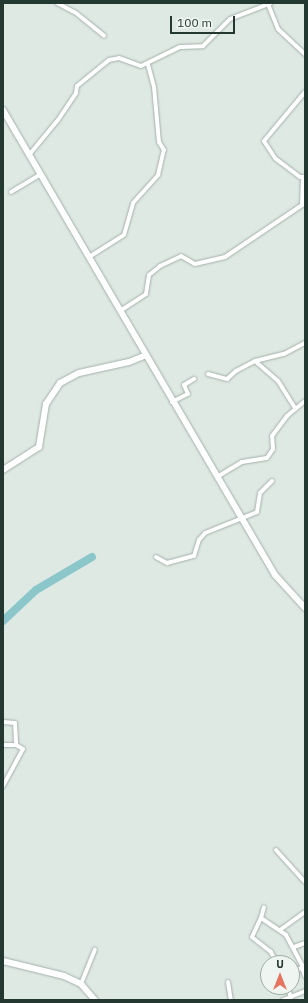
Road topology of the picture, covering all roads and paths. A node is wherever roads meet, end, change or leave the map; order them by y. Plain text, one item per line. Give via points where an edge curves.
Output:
1 (57, 3) edge
2 (270, 4) edge
3 (104, 36) dead end
4 (305, 54) edge
5 (148, 65) junction
6 (305, 92) edge
7 (4, 114) edge
8 (29, 155) junction
9 (41, 174) junction
10 (304, 177) edge
11 (11, 192) dead end
12 (89, 257) junction
13 (120, 311) junction
14 (305, 343) edge
15 (146, 354) junction
16 (255, 361) junction
17 (208, 374) dead end
18 (194, 380) dead end
19 (305, 401) edge
20 (172, 402) junction
21 (295, 408) junction
22 (3, 470) edge
23 (218, 477) junction
24 (272, 481) dead end
25 (242, 518) junction
26 (156, 558) dead end
27 (305, 608) edge
28 (3, 722) edge
29 (16, 744) junction
30 (3, 745) edge
31 (3, 787) edge
32 (276, 850) dead end
33 (305, 882) edge
34 (264, 907) dead end
35 (305, 912) edge
36 (261, 918) junction
37 (280, 930) junction
38 (305, 942) edge
39 (294, 947) junction
40 (95, 950) dead end
41 (273, 955) edge
42 (3, 961) edge
43 (303, 967) edge
44 (305, 976) edge
45 (228, 982) dead end
46 (81, 984) junction
47 (305, 991) edge
48 (290, 998) edge
49 (96, 1000) edge
50 (230, 1000) edge
51 (283, 1000) edge

1 - 3 street via 76,13
2 - 4 street via 278,29
2 - 5 street via 230,19 205,45 180,47
5 - 8 street via 134,66 119,58 109,60 77,86 76,93 58,120
5 - 12 street via 154,87 159,140 164,150 158,175 133,203 124,235
6 - 10 street via 264,141 275,158
7 - 8 street
8 - 9 street
9 - 11 street
9 - 12 street
10 - 13 street via 302,205 225,257 195,264 181,256 160,266 149,275 146,294
12 - 13 street
13 - 15 street
14 - 16 street via 284,354
15 - 20 street
15 - 22 street via 129,362 79,373 60,384 46,404 39,447
16 - 17 street via 227,379
16 - 21 street via 278,382
18 - 20 street via 185,384 188,394
19 - 21 street
20 - 23 street
21 - 23 street via 272,436 273,449 268,458 242,462
23 - 25 street
24 - 25 street via 260,493 257,512
25 - 26 street via 205,533 199,540 194,556 167,563
25 - 27 street via 275,575
28 - 29 street via 15,723
29 - 30 street
29 - 31 street via 22,749
32 - 33 street
34 - 36 street
35 - 37 street
36 - 37 street
36 - 41 street via 252,937
37 - 39 street
38 - 39 street
39 - 43 street
40 - 46 street
42 - 46 street via 64,976
43 - 44 street
45 - 50 street
46 - 49 street
47 - 48 street
48 - 51 street

